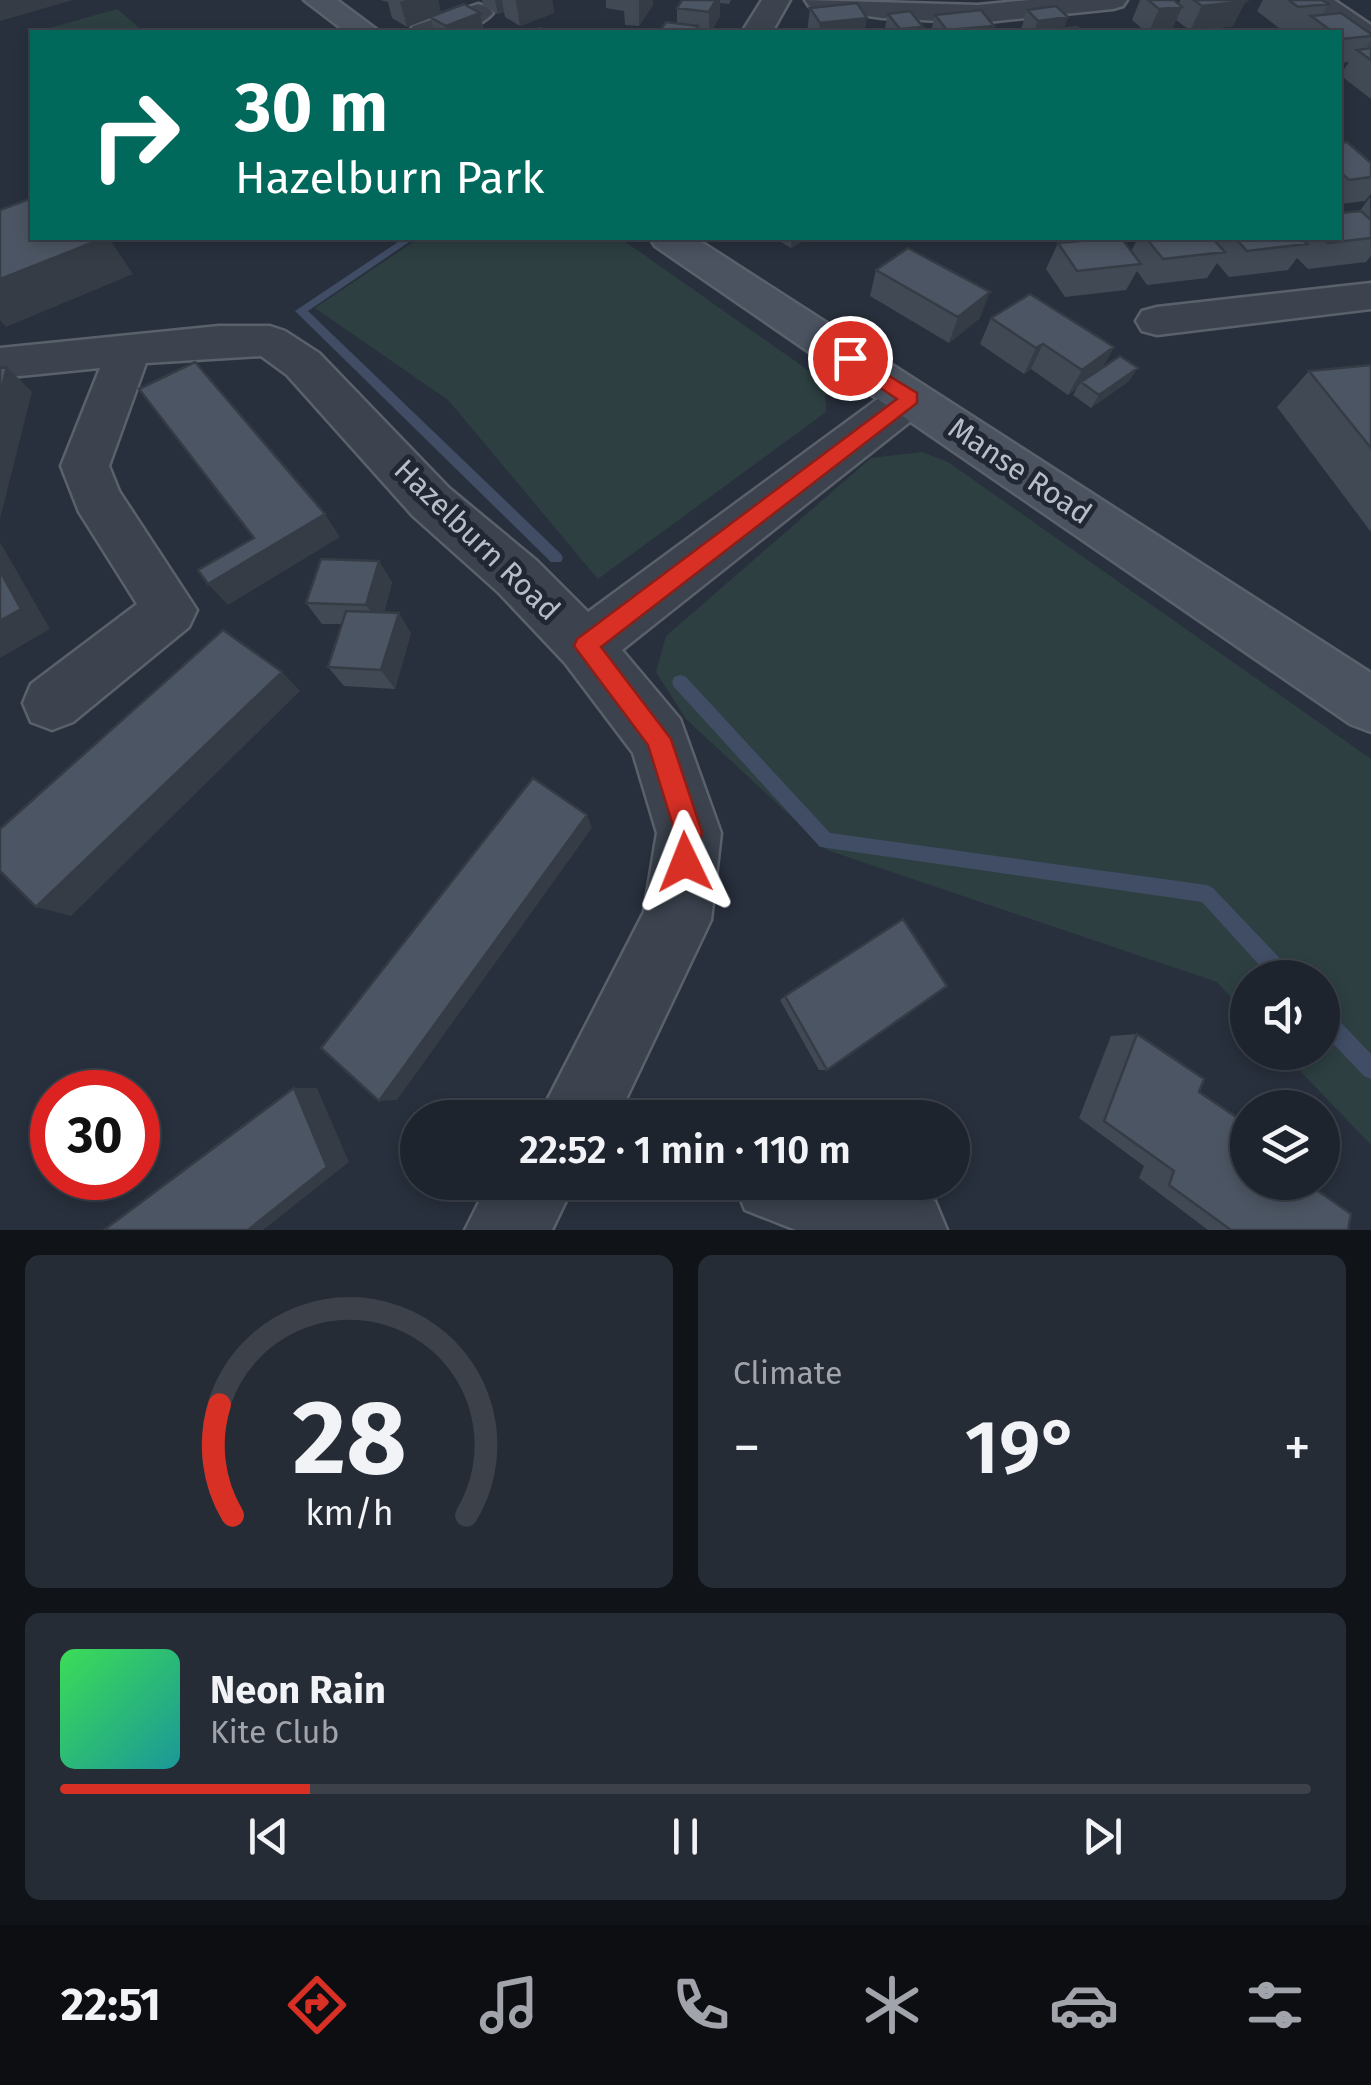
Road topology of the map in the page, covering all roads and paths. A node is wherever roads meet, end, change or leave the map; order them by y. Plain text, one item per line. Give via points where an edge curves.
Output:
1 (318, 0) edge
2 (776, 0) edge
3 (818, 0) edge
4 (1113, 0) edge
5 (1315, 0) edge
6 (1068, 4) junction
7 (479, 14) edge
8 (362, 30) edge
9 (430, 30) edge
10 (758, 30) edge
11 (1094, 30) edge
12 (1371, 39) edge
13 (671, 240) edge
14 (1371, 296) edge
15 (1156, 321) dead end
16 (128, 350) junction
17 (0, 362) edge
18 (910, 398) junction
19 (585, 646) junction
20 (52, 703) dead end
21 (1371, 705) edge
22 (603, 1100) edge
23 (525, 1200) edge
24 (823, 1200) edge
25 (506, 1230) edge
26 (906, 1230) edge

1 - 8 main road
2 - 10 street
3 - 6 street via 978,14
4 - 6 street
5 - 12 street
6 - 11 street
7 - 9 street
13 - 18 main road, Manse Road
14 - 15 street
16 - 17 street, Hazelburn Road
16 - 19 street, Hazelburn Road via 270,342 303,364 431,502 518,576
16 - 20 street via 85,466 97,498 170,610
18 - 19 street
18 - 21 main road, Manse Road
19 - 22 street, Hazelburn Road via 659,739 688,832 677,920
23 - 25 street
24 - 26 street

